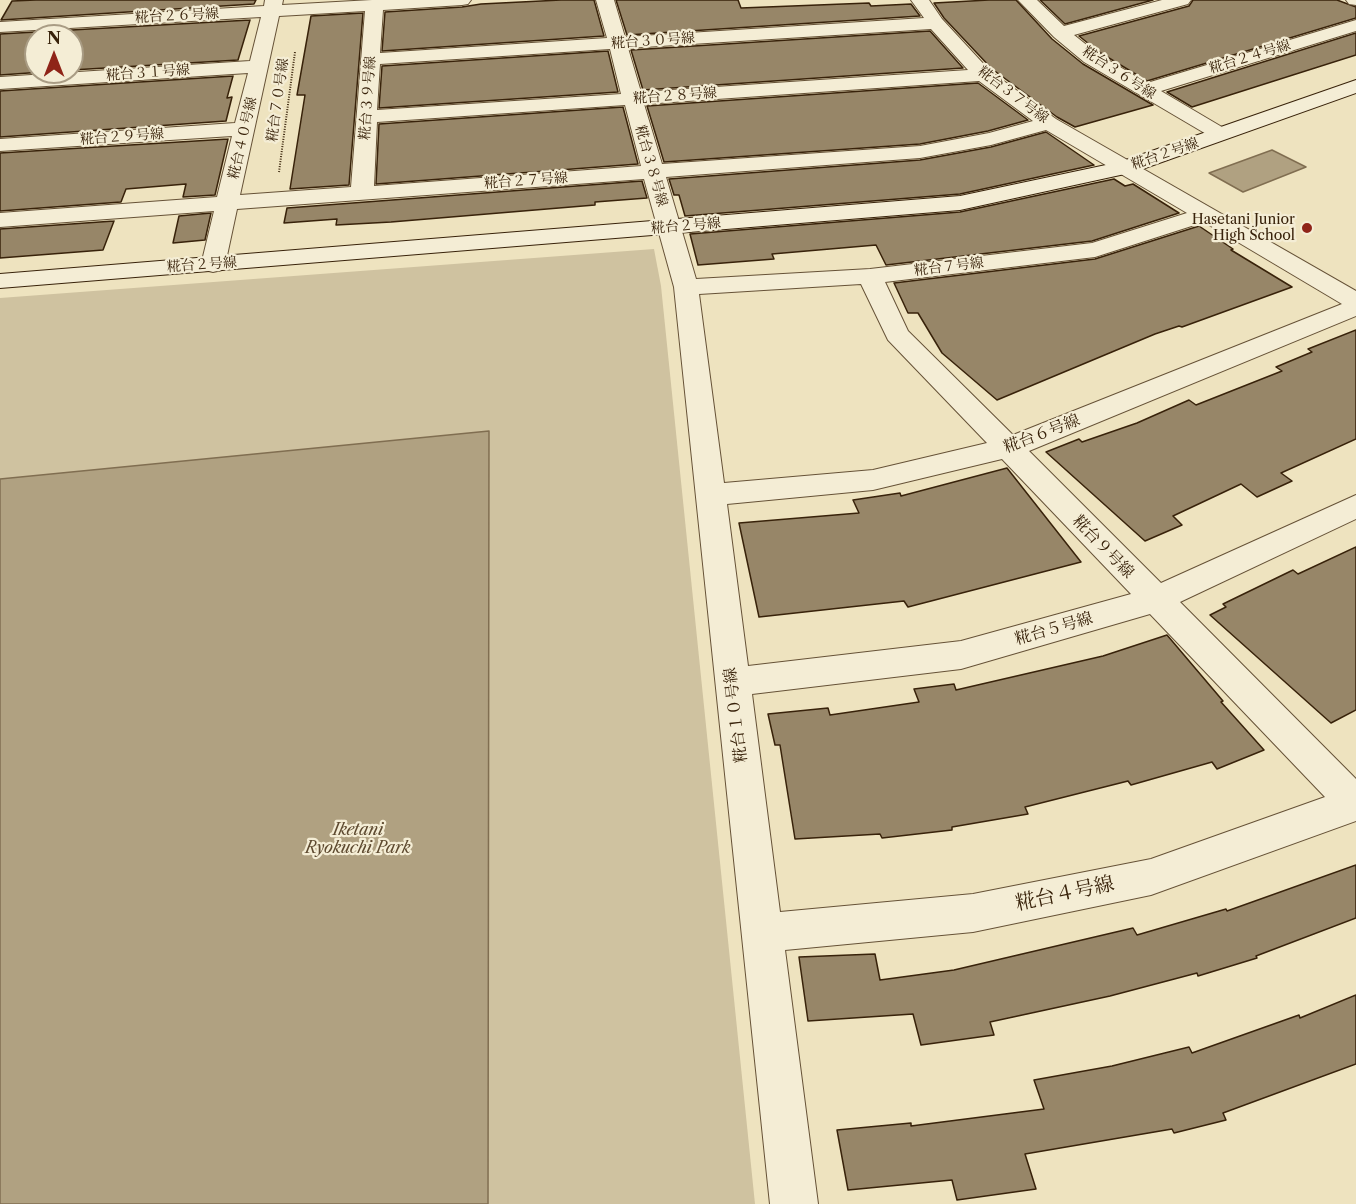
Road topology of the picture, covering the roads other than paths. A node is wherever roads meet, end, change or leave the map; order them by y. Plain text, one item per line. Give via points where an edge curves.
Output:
1 (462, 0) edge
2 (605, 0) edge
3 (920, 0) edge
4 (1027, 0) edge
5 (1182, 0) edge
6 (61, 4) dead end
7 (301, 4) edge
8 (272, 5) edge
9 (374, 5) junction
10 (936, 23) junction
11 (49, 24) joint
12 (1356, 24) edge
13 (24, 26) edge
14 (0, 27) edge
15 (1060, 33) junction
16 (616, 43) junction
17 (370, 59) junction
18 (259, 66) junction
19 (983, 75) junction
20 (0, 83) edge
21 (1356, 86) edge
22 (1143, 90) junction
23 (633, 99) junction
24 (367, 117) junction
25 (1049, 123) junction
26 (245, 129) junction
27 (1220, 134) junction
28 (0, 145) edge
29 (1126, 167) junction
30 (652, 172) junction
31 (362, 192) junction
32 (228, 202) junction
33 (1206, 214) junction
34 (0, 220) edge
35 (669, 227) junction
36 (213, 264) junction
37 (870, 276) junction
38 (0, 280) edge
39 (686, 287) junction
40 (1356, 302) edge
41 (1356, 307) edge
42 (1009, 448) junction
43 (710, 495) junction
44 (1356, 506) edge
45 (1155, 600) junction
46 (732, 682) junction
47 (1356, 804) edge
48 (762, 933) junction
49 (794, 1204) edge

1 - 9 street, 糀台２６号線
2 - 16 street, 糀台３８号線
3 - 10 street, 糀台３７号線
4 - 15 street, 糀台３６号線
5 - 15 street
6 - 11 street
7 - 8 street, 糀台２６号線
7 - 9 street, 糀台２６号線
8 - 11 street, 糀台２６号線
8 - 18 street, 糀台４０号線
9 - 17 street, 糀台３９号線
10 - 16 street, 糀台３０号線
10 - 19 street, 糀台３７号線
12 - 22 street, 糀台２４号線
13 - 14 street, 糀台２６号線
15 - 22 street, 糀台３６号線
16 - 17 street, 糀台３０号線
16 - 23 street, 糀台３８号線
17 - 24 street, 糀台３９号線
18 - 20 street, 糀台３１号線
18 - 26 street, 糀台４０号線
19 - 23 street, 糀台２８号線
19 - 25 street, 糀台３７号線
21 - 27 street, 糀台２号線
22 - 27 street, 糀台３６号線
23 - 24 street, 糀台２８号線
23 - 30 street, 糀台３８号線
24 - 31 street, 糀台３９号線
25 - 29 street, 糀台３７号線
25 - 30 street, 糀台２７号線 via 920,152
26 - 28 street, 糀台２９号線
26 - 32 street, 糀台４０号線
27 - 29 street, 糀台２号線
29 - 33 street, 糀台３７号線
29 - 35 street, 糀台２号線 via 960,203
30 - 31 street, 糀台２７号線
30 - 35 street, 糀台３８号線
31 - 32 street, 糀台２７号線
32 - 34 street, 糀台２７号線
32 - 36 street, 糀台４０号線
33 - 37 street, 糀台７号線 via 1095,250
33 - 40 street, 糀台３７号線
35 - 36 street, 糀台２号線
35 - 39 street, 糀台１０号線
36 - 38 street, 糀台２号線
37 - 39 street, 糀台７号線
37 - 42 street, 糀台９号線 via 897,334
39 - 43 street, 糀台１０号線
41 - 42 street, 糀台６号線
42 - 43 street, 糀台６号線 via 873,480
42 - 45 street, 糀台９号線
43 - 46 street, 糀台１０号線
44 - 45 street, 糀台５号線
45 - 46 street, 糀台５号線 via 961,655
45 - 47 street, 糀台９号線
46 - 48 street, 糀台１０号線
47 - 48 street, 糀台４号線 via 1151,876 973,913
48 - 49 street, 糀台１０号線

